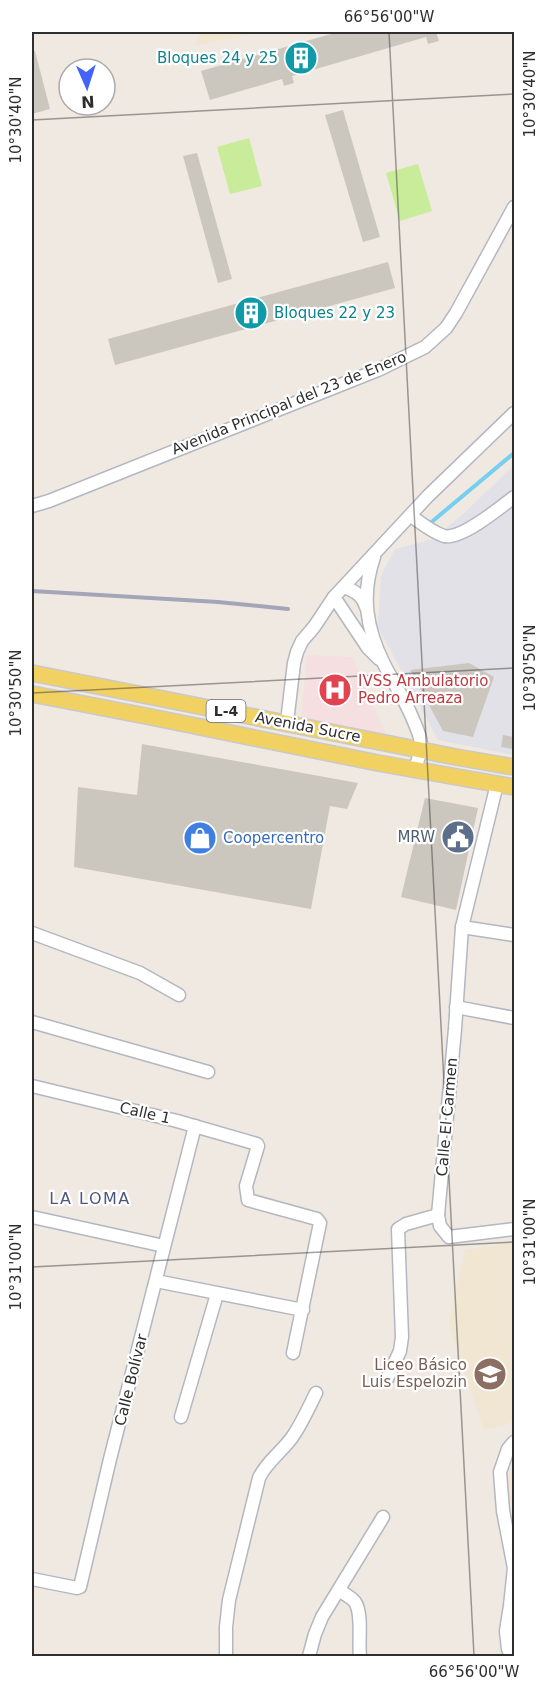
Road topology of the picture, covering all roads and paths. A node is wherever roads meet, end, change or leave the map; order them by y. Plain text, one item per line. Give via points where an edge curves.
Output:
1 (514, 207) edge
2 (514, 413) edge
3 (514, 496) edge
4 (32, 506) edge
5 (411, 516) junction
6 (376, 553) junction
7 (344, 587) junction
8 (334, 597) junction
9 (367, 608) junction
10 (384, 664) junction
11 (32, 674) edge
12 (32, 694) edge
13 (287, 722) junction
14 (420, 749) junction
15 (514, 767) edge
16 (415, 769) junction
17 (497, 784) junction
18 (514, 787) edge
19 (462, 927) junction
20 (32, 933) edge
21 (514, 935) edge
22 (179, 995) dead end
23 (456, 1007) junction
24 (514, 1018) edge
25 (32, 1022) edge
26 (208, 1072) dead end
27 (32, 1086) edge
28 (195, 1126) junction
29 (438, 1215) junction
30 (32, 1217) edge
31 (514, 1229) edge
32 (164, 1246) junction
33 (156, 1281) junction
34 (217, 1294) junction
35 (303, 1310) junction
36 (293, 1353) dead end
37 (387, 1379) dead end
38 (316, 1393) dead end
39 (181, 1417) dead end
40 (514, 1443) edge
41 (383, 1517) dead end
42 (32, 1579) edge
43 (339, 1590) junction
44 (507, 1654) edge
45 (226, 1656) edge
46 (309, 1656) edge
47 (360, 1656) edge

1 - 4 street, Avenida Principal del 23 de Enero via 456,314 425,347 378,370
2 - 5 street
3 - 5 street via 455,535 444,536
5 - 6 street
6 - 7 street
6 - 9 street via 368,582
7 - 8 street
7 - 9 street via 361,596
8 - 10 street via 368,648
8 - 13 street via 297,652
9 - 10 street via 368,622
10 - 14 street via 406,701 420,738
11 - 13 main road, Avenida Sucre / L-4
12 - 16 main road, Avenida Sucre / L-4
13 - 14 main road, Avenida Sucre / L-4
14 - 15 main road, Avenida Sucre / L-4
14 - 16 street
16 - 17 main road, Avenida Sucre / L-4
17 - 18 main road, Avenida Sucre / L-4
17 - 19 street, Calle El Carmen
19 - 21 street
19 - 23 street, Calle El Carmen
20 - 22 street via 140,973
23 - 24 street
23 - 29 street, Calle El Carmen
25 - 26 street
27 - 28 street, Calle 1
28 - 32 street, Calle Bolívar
28 - 35 street, Calle 1 via 257,1144 246,1186 248,1200 319,1221
29 - 31 street via 440,1226 449,1237
29 - 37 street via 398,1229 402,1337
30 - 32 street
32 - 33 street, Calle Bolívar
33 - 34 street
33 - 42 street, Calle Bolívar via 80,1587
34 - 35 street
34 - 39 street
35 - 36 street
38 - 45 street via 294,1436 259,1478 229,1600
40 - 44 street via 500,1472 514,1568
41 - 43 street
43 - 46 street via 322,1617
43 - 47 street via 356,1603

